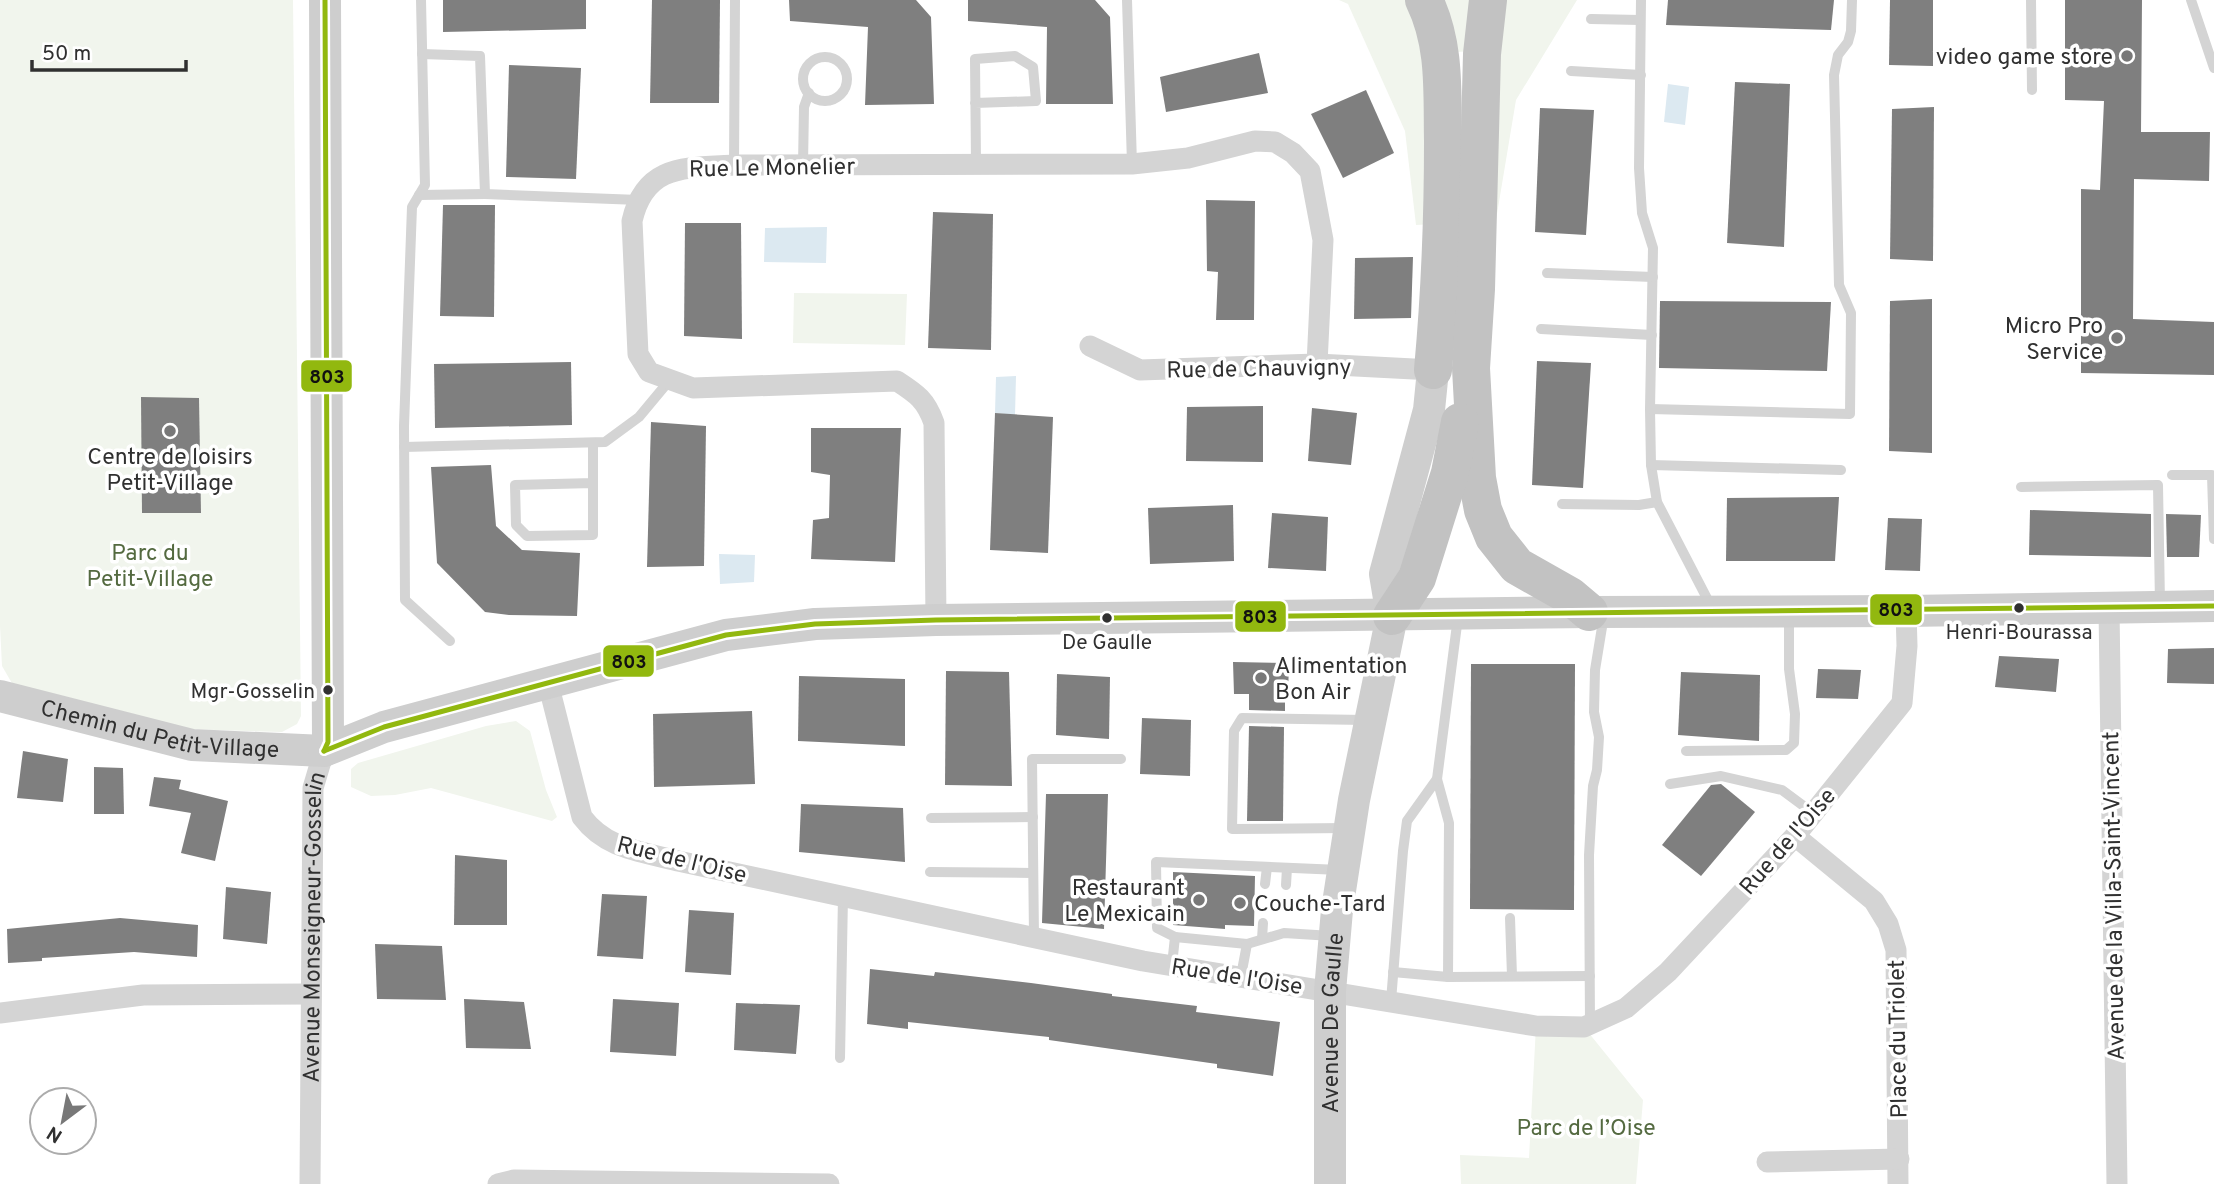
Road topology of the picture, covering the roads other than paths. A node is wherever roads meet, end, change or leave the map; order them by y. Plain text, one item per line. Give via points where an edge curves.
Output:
1 (325, 0) edge
2 (421, 0) edge
3 (735, 0) edge
4 (1127, 0) edge
5 (1424, 0) edge
6 (1488, 0) edge
7 (1642, 0) edge
8 (1853, 0) edge
9 (2031, 0) edge
10 (2191, 0) edge
11 (1591, 19) dead end
12 (1640, 20) junction
13 (422, 54) junction
14 (2214, 68) edge
15 (1571, 71) dead end
16 (1641, 75) junction
17 (2032, 90) dead end
18 (810, 93) junction
19 (975, 103) junction
20 (803, 164) junction
21 (976, 164) junction
22 (1132, 164) junction
23 (734, 165) junction
24 (485, 194) junction
25 (419, 195) junction
26 (639, 200) junction
27 (1547, 273) dead end
28 (1653, 277) junction
29 (1541, 329) dead end
30 (1652, 335) junction
31 (1090, 346) dead end
32 (1317, 364) junction
33 (1471, 368) junction
34 (1433, 370) junction
35 (669, 381) junction
36 (1650, 410) junction
37 (593, 443) junction
38 (404, 447) junction
39 (1651, 465) junction
40 (1841, 470) dead end
41 (2172, 475) dead end
42 (593, 483) junction
43 (2021, 487) dead end
44 (1657, 502) junction
45 (1562, 504) dead end
46 (2214, 538) edge
47 (2214, 606) edge
48 (2160, 607) junction
49 (2109, 608) junction
50 (1906, 611) junction
51 (1597, 612) junction
52 (1714, 612) junction
53 (1789, 612) junction
54 (1458, 614) junction
55 (1392, 616) junction
56 (936, 620) junction
57 (450, 641) dead end
58 (548, 684) junction
59 (0, 696) edge
60 (1371, 721) junction
61 (324, 751) junction
62 (1686, 751) dead end
63 (1121, 759) dead end
64 (1437, 779) junction
65 (1670, 783) dead end
66 (1813, 813) junction
67 (1033, 817) junction
68 (931, 818) dead end
69 (1349, 828) junction
70 (1795, 836) junction
71 (1267, 867) junction
72 (1287, 868) junction
73 (1343, 870) junction
74 (930, 872) dead end
75 (1033, 873) junction
76 (1265, 884) dead end
77 (1286, 886) dead end
78 (843, 897) junction
79 (1510, 918) dead end
80 (1263, 923) dead end
81 (1335, 936) junction
82 (1034, 937) junction
83 (1175, 937) junction
84 (1262, 939) junction
85 (1247, 944) junction
86 (1172, 965) junction
87 (1393, 972) junction
88 (1241, 976) junction
89 (1448, 976) junction
90 (1512, 976) junction
91 (1590, 976) junction
92 (1330, 991) junction
93 (310, 994) junction
94 (1391, 1001) junction
95 (0, 1013) edge
96 (1590, 1024) junction
97 (840, 1058) dead end
98 (1899, 1158) junction
99 (1767, 1162) dead end
100 (310, 1184) edge
101 (498, 1184) edge
102 (703, 1184) edge
103 (830, 1184) edge
104 (1330, 1184) edge
105 (1898, 1184) edge
106 (2117, 1184) edge

1 - 61 street, Avenue Monseigneur-Gosselin via 328,743
2 - 13 lane
3 - 23 lane
4 - 22 lane
5 - 34 highway via 1442,56 1441,277
6 - 33 highway via 1482,54
7 - 12 lane
8 - 36 lane via 1851,31 1834,75 1839,285 1852,313 1850,414
9 - 17 lane
10 - 14 lane
11 - 12 lane
12 - 16 lane
13 - 24 lane via 480,56
13 - 25 lane via 425,185
15 - 16 lane
16 - 28 lane via 1639,168 1642,213 1653,248
18 - 18 lane via 822,100 841,94 847,81 840,62 826,57 813,61 804,73
18 - 20 lane via 804,107
19 - 19 lane via 975,59 1015,56 1033,68 1036,101
19 - 21 lane
20 - 21 street, Rue Le Monelier
20 - 23 street, Rue Le Monelier
21 - 22 street, Rue Le Monelier
22 - 32 street, Rue Le Monelier via 1188,158 1255,141 1275,142 1310,171 1323,240
23 - 26 street, Rue Le Monelier via 674,169 655,179
24 - 25 lane
24 - 26 lane
25 - 38 lane via 412,207
26 - 35 street via 632,221 638,354 649,372
27 - 28 lane
28 - 30 lane
29 - 30 lane
30 - 36 lane
31 - 32 street, Rue de Chauvigny via 1140,370
32 - 34 street, Rue de Chauvigny
33 - 51 highway via 1477,478 1493,537 1517,566
33 - 55 highway via 1450,473 1417,579
34 - 55 street via 1429,410 1385,574
35 - 37 lane via 639,417 605,442
35 - 56 street via 693,388 897,381 914,392 927,404 934,423
36 - 39 lane
37 - 38 lane
37 - 42 lane
38 - 57 lane via 405,600
39 - 40 lane
39 - 44 lane
41 - 46 lane via 2212,475
42 - 42 lane via 593,535 527,536 516,525 515,485
43 - 48 lane via 2158,485
44 - 45 lane
44 - 52 lane
47 - 48 street
48 - 49 street
49 - 50 street
49 - 106 street, Avenue de la Villa-Saint-Vincent
50 - 53 street
50 - 66 street, Rue de l'Oise via 1902,703
51 - 52 street
51 - 54 street
51 - 91 lane via 1594,712 1599,737 1589,855
52 - 53 street
53 - 62 lane via 1794,743 1786,750
54 - 55 street
54 - 64 lane
55 - 56 street
55 - 60 street, Avenue De Gaulle
56 - 58 street via 815,624 726,635
58 - 61 street via 384,727
58 - 78 street, Rue de l'Oise via 582,817 594,833 613,844 678,861
59 - 61 street, Chemin du Petit-Village via 192,745
60 - 69 street, Avenue De Gaulle
60 - 69 lane via 1242,718 1234,731 1232,829
61 - 93 street, Avenue Monseigneur-Gosselin via 313,788
63 - 67 lane via 1032,759
64 - 87 lane via 1407,821
64 - 89 lane via 1449,823
65 - 66 lane via 1721,776 1782,790
66 - 70 street, Rue de l'Oise
67 - 68 lane
67 - 75 lane
69 - 73 street, Avenue De Gaulle
70 - 96 street, Rue de l'Oise via 1668,972 1626,1008
70 - 98 street, Place du Triolet via 1874,901 1888,923 1896,950
71 - 72 lane
71 - 76 lane
71 - 83 lane via 1156,862 1157,928
72 - 73 lane
72 - 77 lane
73 - 81 street, Avenue De Gaulle
74 - 75 lane
75 - 82 lane
78 - 82 street, Rue de l'Oise
78 - 97 lane
79 - 90 lane
80 - 84 lane
81 - 84 lane via 1285,928
81 - 92 street, Avenue De Gaulle
82 - 86 street, Rue de l'Oise
83 - 85 lane
83 - 86 lane
84 - 85 lane
85 - 88 lane
86 - 88 street, Rue de l'Oise
87 - 89 lane
87 - 94 lane
88 - 92 street, Rue de l'Oise
89 - 90 lane
90 - 91 lane
91 - 96 lane
92 - 94 street, Rue de l'Oise
92 - 104 street, Avenue De Gaulle
93 - 95 street via 143,995
93 - 100 street, Avenue Monseigneur-Gosselin
94 - 96 street, Rue de l'Oise via 1536,1026
98 - 99 street
98 - 105 street, Place du Triolet
101 - 102 street
102 - 103 street

